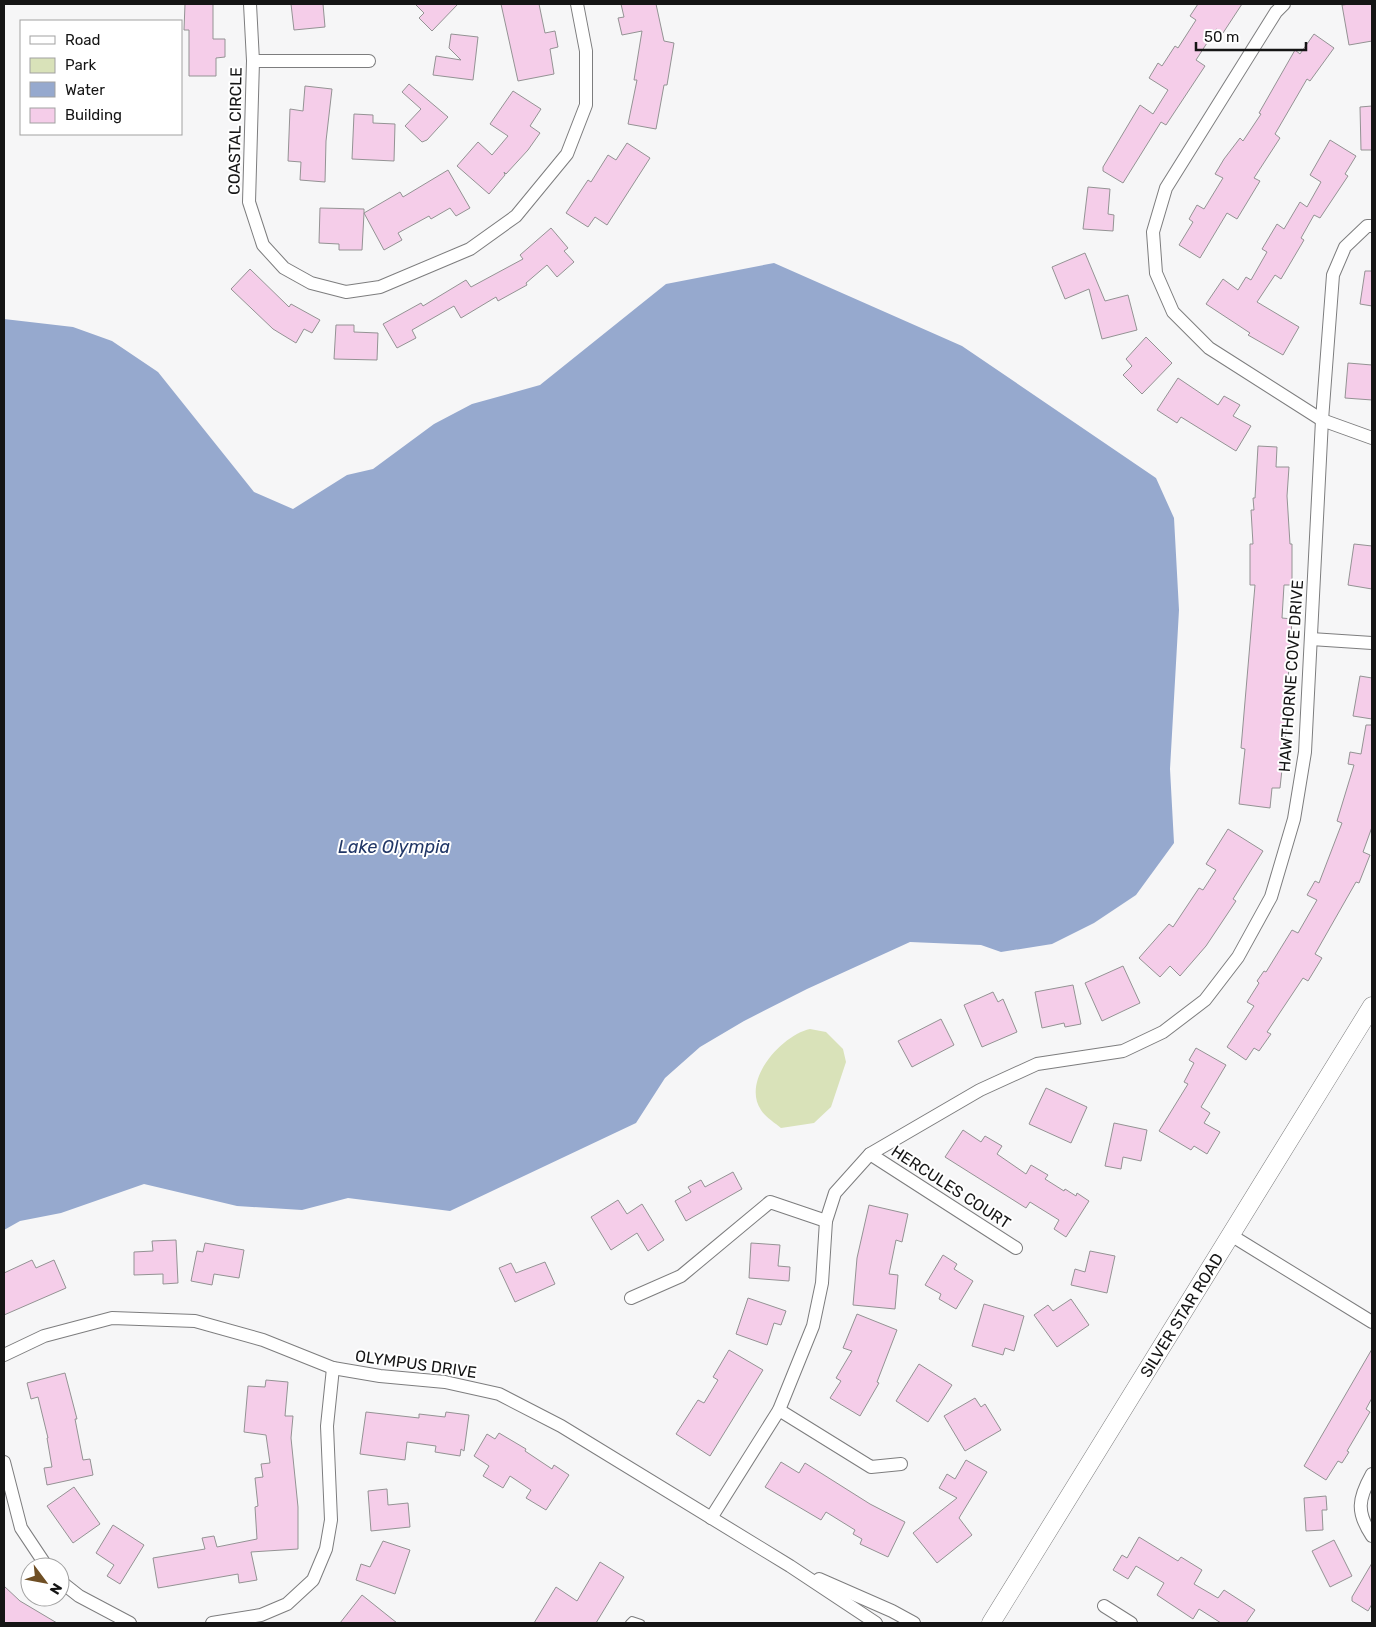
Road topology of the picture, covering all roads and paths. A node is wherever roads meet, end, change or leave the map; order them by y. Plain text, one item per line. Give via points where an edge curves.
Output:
1 (250, 4) edge
2 (577, 4) edge
3 (1284, 4) edge
4 (253, 61) junction
5 (369, 61) dead end
6 (1372, 226) edge
7 (1322, 420) junction
8 (1372, 438) edge
9 (1311, 638) junction
10 (1372, 643) edge
11 (1372, 1006) edge
12 (870, 1154) junction
13 (826, 1221) junction
14 (1229, 1234) junction
15 (1016, 1248) dead end
16 (631, 1298) dead end
17 (1372, 1322) edge
18 (4, 1354) edge
19 (332, 1368) junction
20 (779, 1410) junction
21 (4, 1462) edge
22 (901, 1464) dead end
23 (1372, 1474) edge
24 (711, 1518) junction
25 (1372, 1536) edge
26 (40, 1557) edge
27 (790, 1566) junction
28 (70, 1589) edge
29 (1104, 1606) dead end
30 (130, 1623) edge
31 (212, 1623) edge
32 (629, 1623) edge
33 (641, 1623) edge
34 (876, 1623) edge
35 (914, 1623) edge
36 (991, 1623) edge
37 (1131, 1623) edge

1 - 4 street, COASTAL CIRCLE
2 - 4 street, COASTAL CIRCLE via 586,51 586,105 567,154 516,216 470,249 380,287 346,292 311,283 284,268 263,245 249,202
3 - 7 street via 1166,188 1153,232 1156,273 1173,312 1209,348
4 - 5 street
6 - 7 street, HAWTHORNE COVE DRIVE via 1367,226 1345,247 1333,275
7 - 8 street
7 - 9 street, HAWTHORNE COVE DRIVE
9 - 10 street
9 - 12 street, HAWTHORNE COVE DRIVE via 1305,752 1294,819 1274,888 1238,957 1205,1000 1163,1032 1123,1051 1037,1064 980,1090
11 - 14 main road, SILVER STAR ROAD
12 - 13 street, HAWTHORNE COVE DRIVE via 835,1193
12 - 15 street, HERCULES COURT
13 - 16 street via 770,1202 681,1276
13 - 20 street, HAWTHORNE COVE DRIVE via 822,1283 813,1326
14 - 17 street
14 - 36 main road, SILVER STAR ROAD
18 - 19 street, OLYMPUS DRIVE via 44,1336 112,1318 131,1318 195,1321 263,1340
19 - 24 street, OLYMPUS DRIVE via 445,1382 499,1394 561,1426
19 - 31 street via 327,1426 331,1520 326,1549 313,1580 287,1604 261,1615
20 - 22 street via 871,1467
20 - 24 street, HAWTHORNE COVE DRIVE
21 - 26 street via 21,1528
23 - 25 street via 1362,1490 1360,1515
24 - 27 street, OLYMPUS DRIVE
27 - 34 street, OLYMPUS DRIVE
27 - 35 street, OLYMPUS DRIVE via 892,1610
28 - 30 street
29 - 37 street
32 - 33 lane via 632,1620

